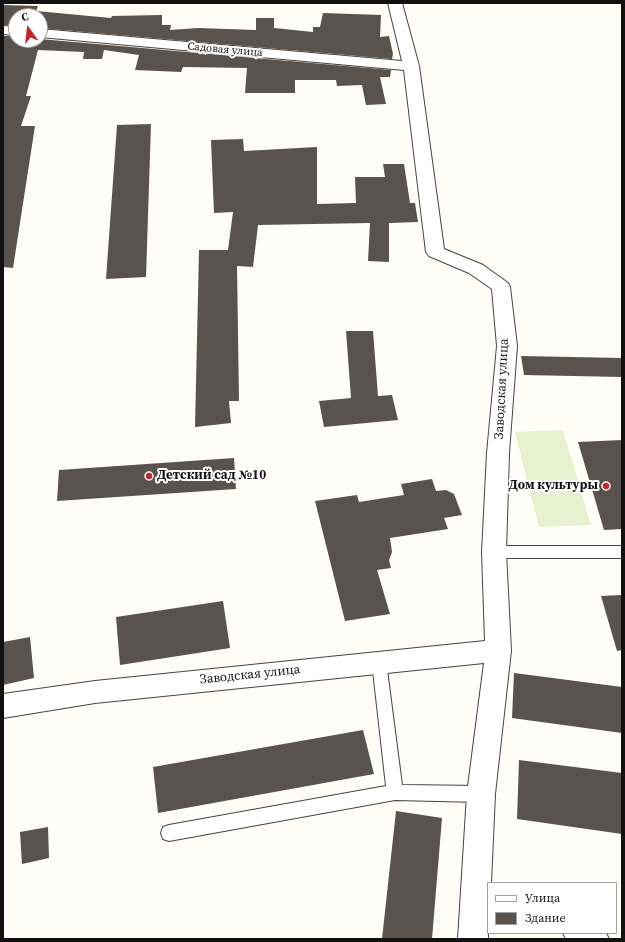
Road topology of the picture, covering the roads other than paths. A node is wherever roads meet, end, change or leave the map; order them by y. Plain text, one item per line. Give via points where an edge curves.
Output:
1 (395, 3) edge
2 (48, 34) edge
3 (411, 66) junction
4 (494, 552) junction
5 (622, 552) edge
6 (498, 651) junction
7 (379, 662) junction
8 (3, 706) edge
9 (396, 792) junction
10 (481, 794) junction
11 (169, 833) dead end
12 (482, 914) edge
13 (577, 934) edge
14 (473, 939) edge
15 (600, 939) edge

1 - 3 street, Заводская улица
2 - 3 street, Садовая улица
3 - 4 street, Заводская улица via 435,252 476,269 501,287 507,346 498,453
4 - 5 lane
4 - 6 street, Заводская улица
6 - 7 street, Заводская улица
6 - 10 street, Заводская улица
7 - 8 street, Заводская улица via 95,692
7 - 9 lane
9 - 10 lane
9 - 11 lane
10 - 12 street, Заводская улица
12 - 14 street, Заводская улица
13 - 15 lane

